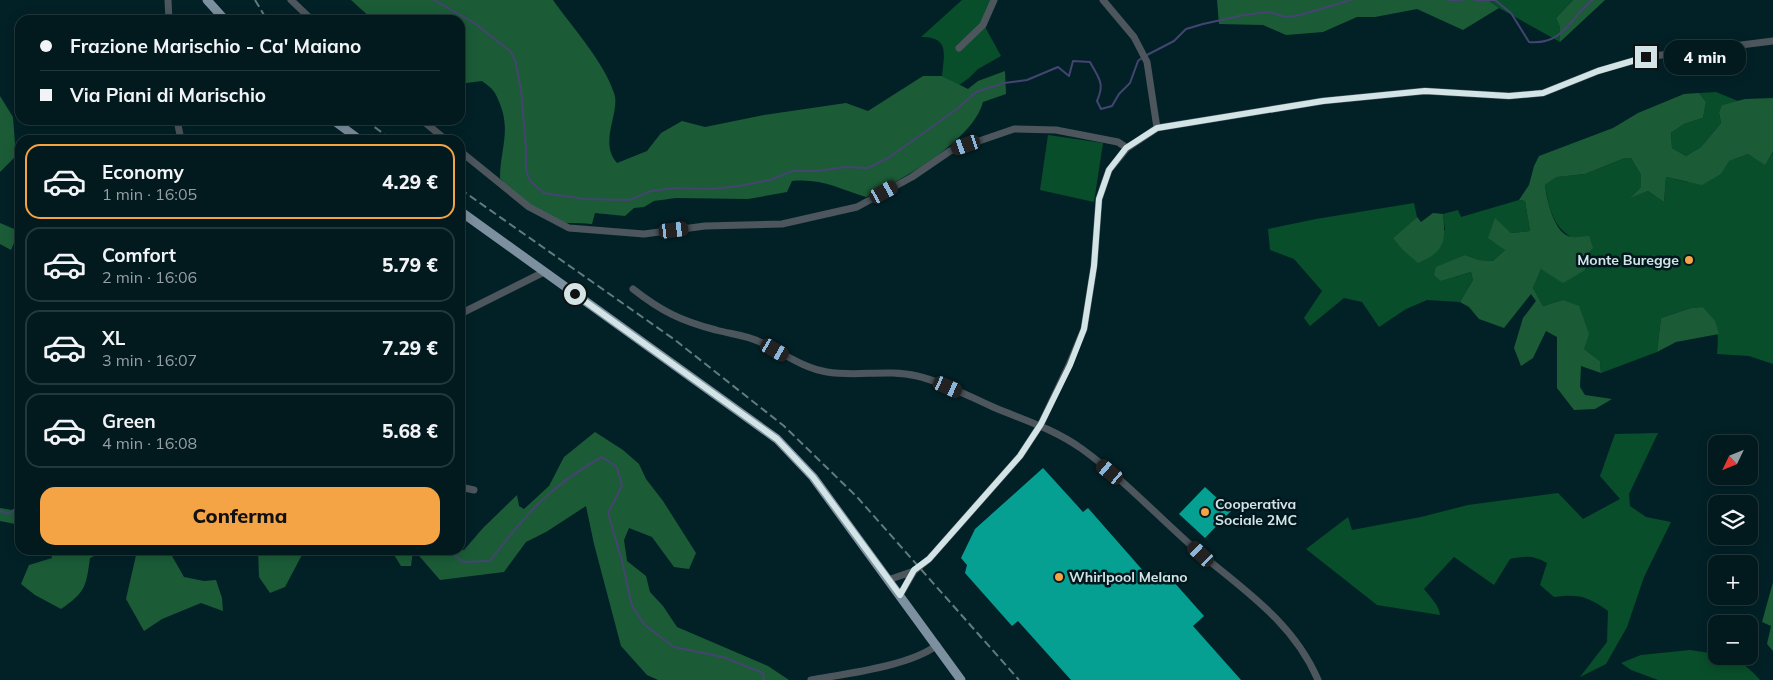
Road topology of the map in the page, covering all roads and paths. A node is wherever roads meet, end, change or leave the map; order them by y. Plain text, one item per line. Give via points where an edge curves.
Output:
1 (168, 0) edge
2 (207, 0) edge
3 (291, 0) edge
4 (994, 0) edge
5 (1103, 0) edge
6 (169, 15) edge
7 (220, 15) edge
8 (307, 15) edge
9 (1773, 41) edge
10 (959, 48) dead end
11 (339, 125) edge
12 (428, 125) edge
13 (1157, 128) junction
14 (353, 135) edge
15 (440, 135) edge
16 (1126, 148) junction
17 (465, 155) edge
18 (465, 215) edge
19 (544, 272) junction
20 (632, 288) dead end
21 (465, 312) edge
22 (1041, 424) junction
23 (465, 488) edge
24 (474, 490) dead end
25 (914, 570) junction
26 (888, 580) junction
27 (900, 595) junction
28 (937, 645) junction
29 (811, 680) edge
30 (961, 680) edge
31 (1318, 680) edge

1 - 6 street
2 - 7 main road
3 - 8 street
4 - 10 street via 982,25
5 - 13 street via 1142,48 1148,62
9 - 13 street via 1646,57 1598,71 1543,93 1509,96 1418,92 1323,101
11 - 14 main road
12 - 15 street
13 - 16 street
16 - 17 street via 1118,142 1056,130 1014,129 950,151 912,177 857,207 782,224 705,226 644,234 569,228 529,207
16 - 22 street via 1109,170 1099,199 1094,266 1084,329
18 - 19 main road
19 - 21 street
19 - 26 main road via 777,439 813,477
20 - 22 street via 670,315 758,341 791,360 824,372 851,375 886,372 917,376
22 - 25 street via 1020,456 929,559
22 - 31 street via 1082,448 1259,601 1297,642
23 - 24 street
25 - 26 street
25 - 27 street
26 - 27 main road
27 - 28 main road
28 - 29 street via 928,652 872,670
28 - 30 main road

